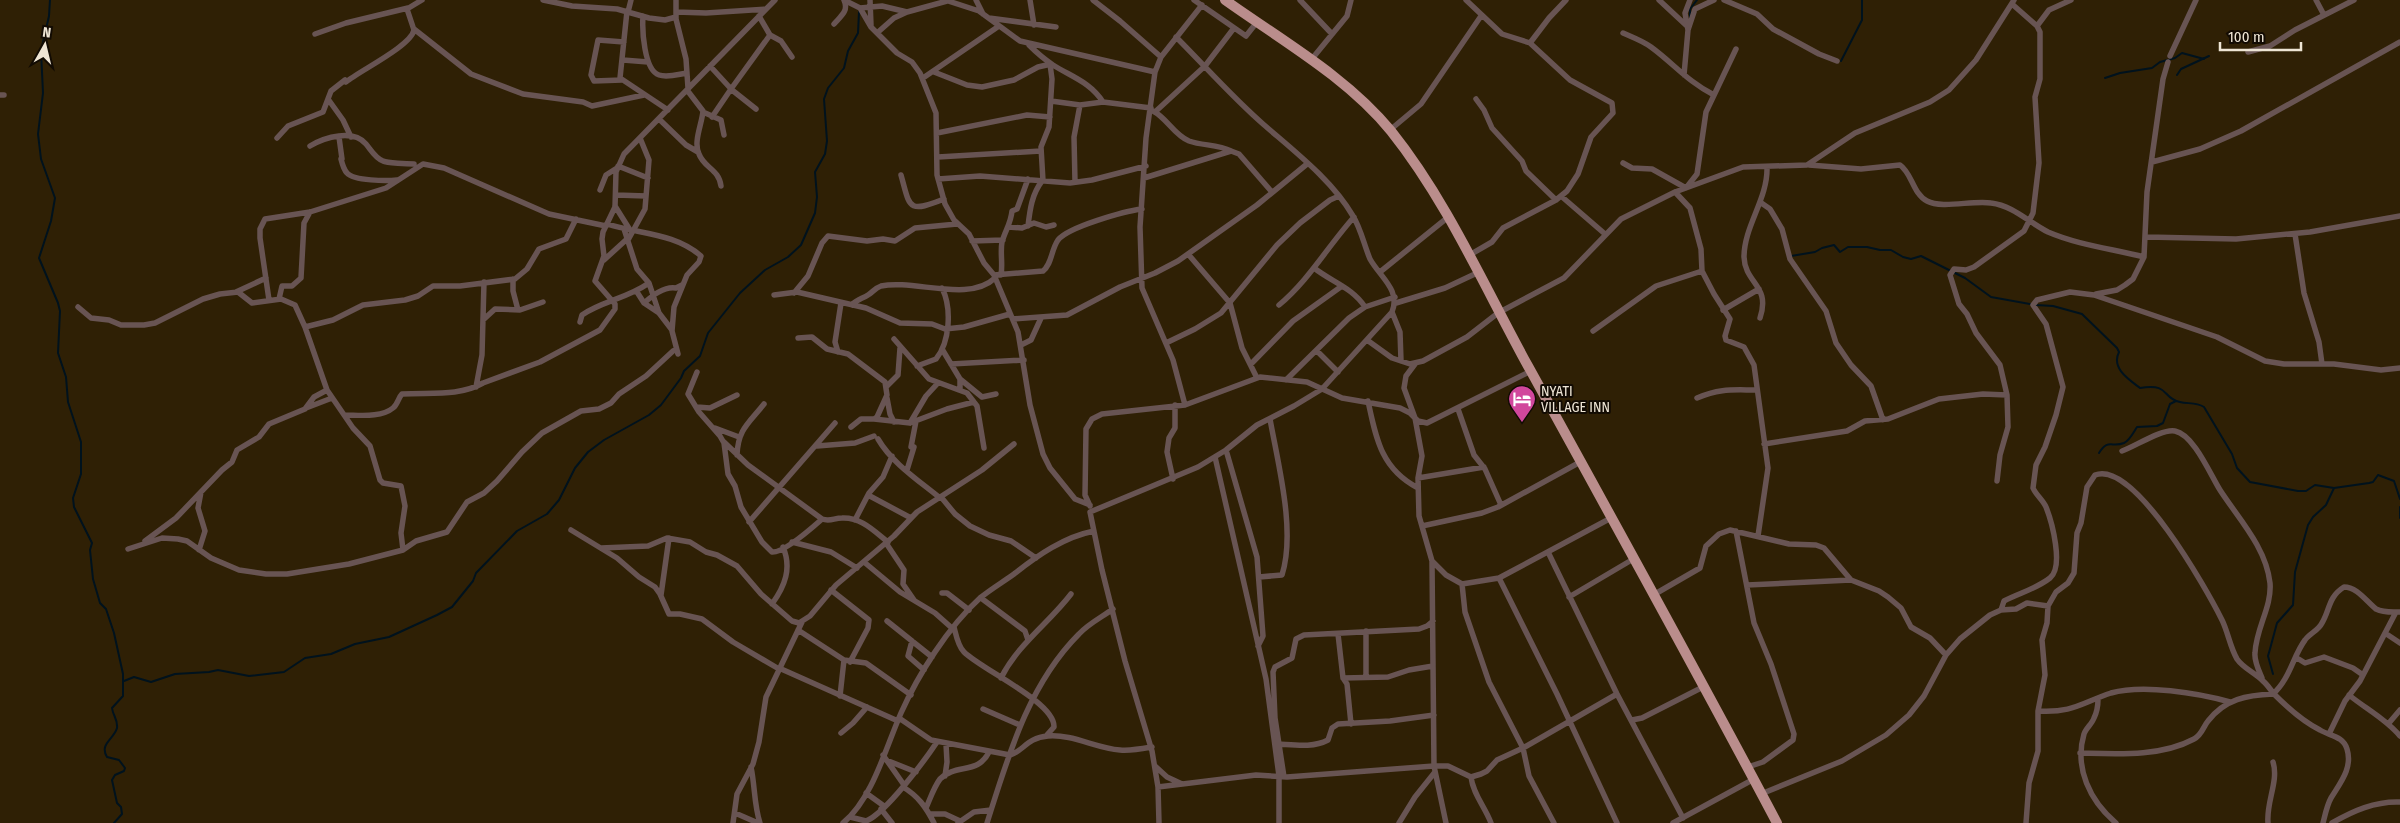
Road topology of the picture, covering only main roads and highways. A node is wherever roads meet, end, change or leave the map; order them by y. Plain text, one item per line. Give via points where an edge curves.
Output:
1 (1225, 0) edge
2 (1777, 823) edge

1 - 2 highway via 1355,94 1390,130 1423,175 1655,594

